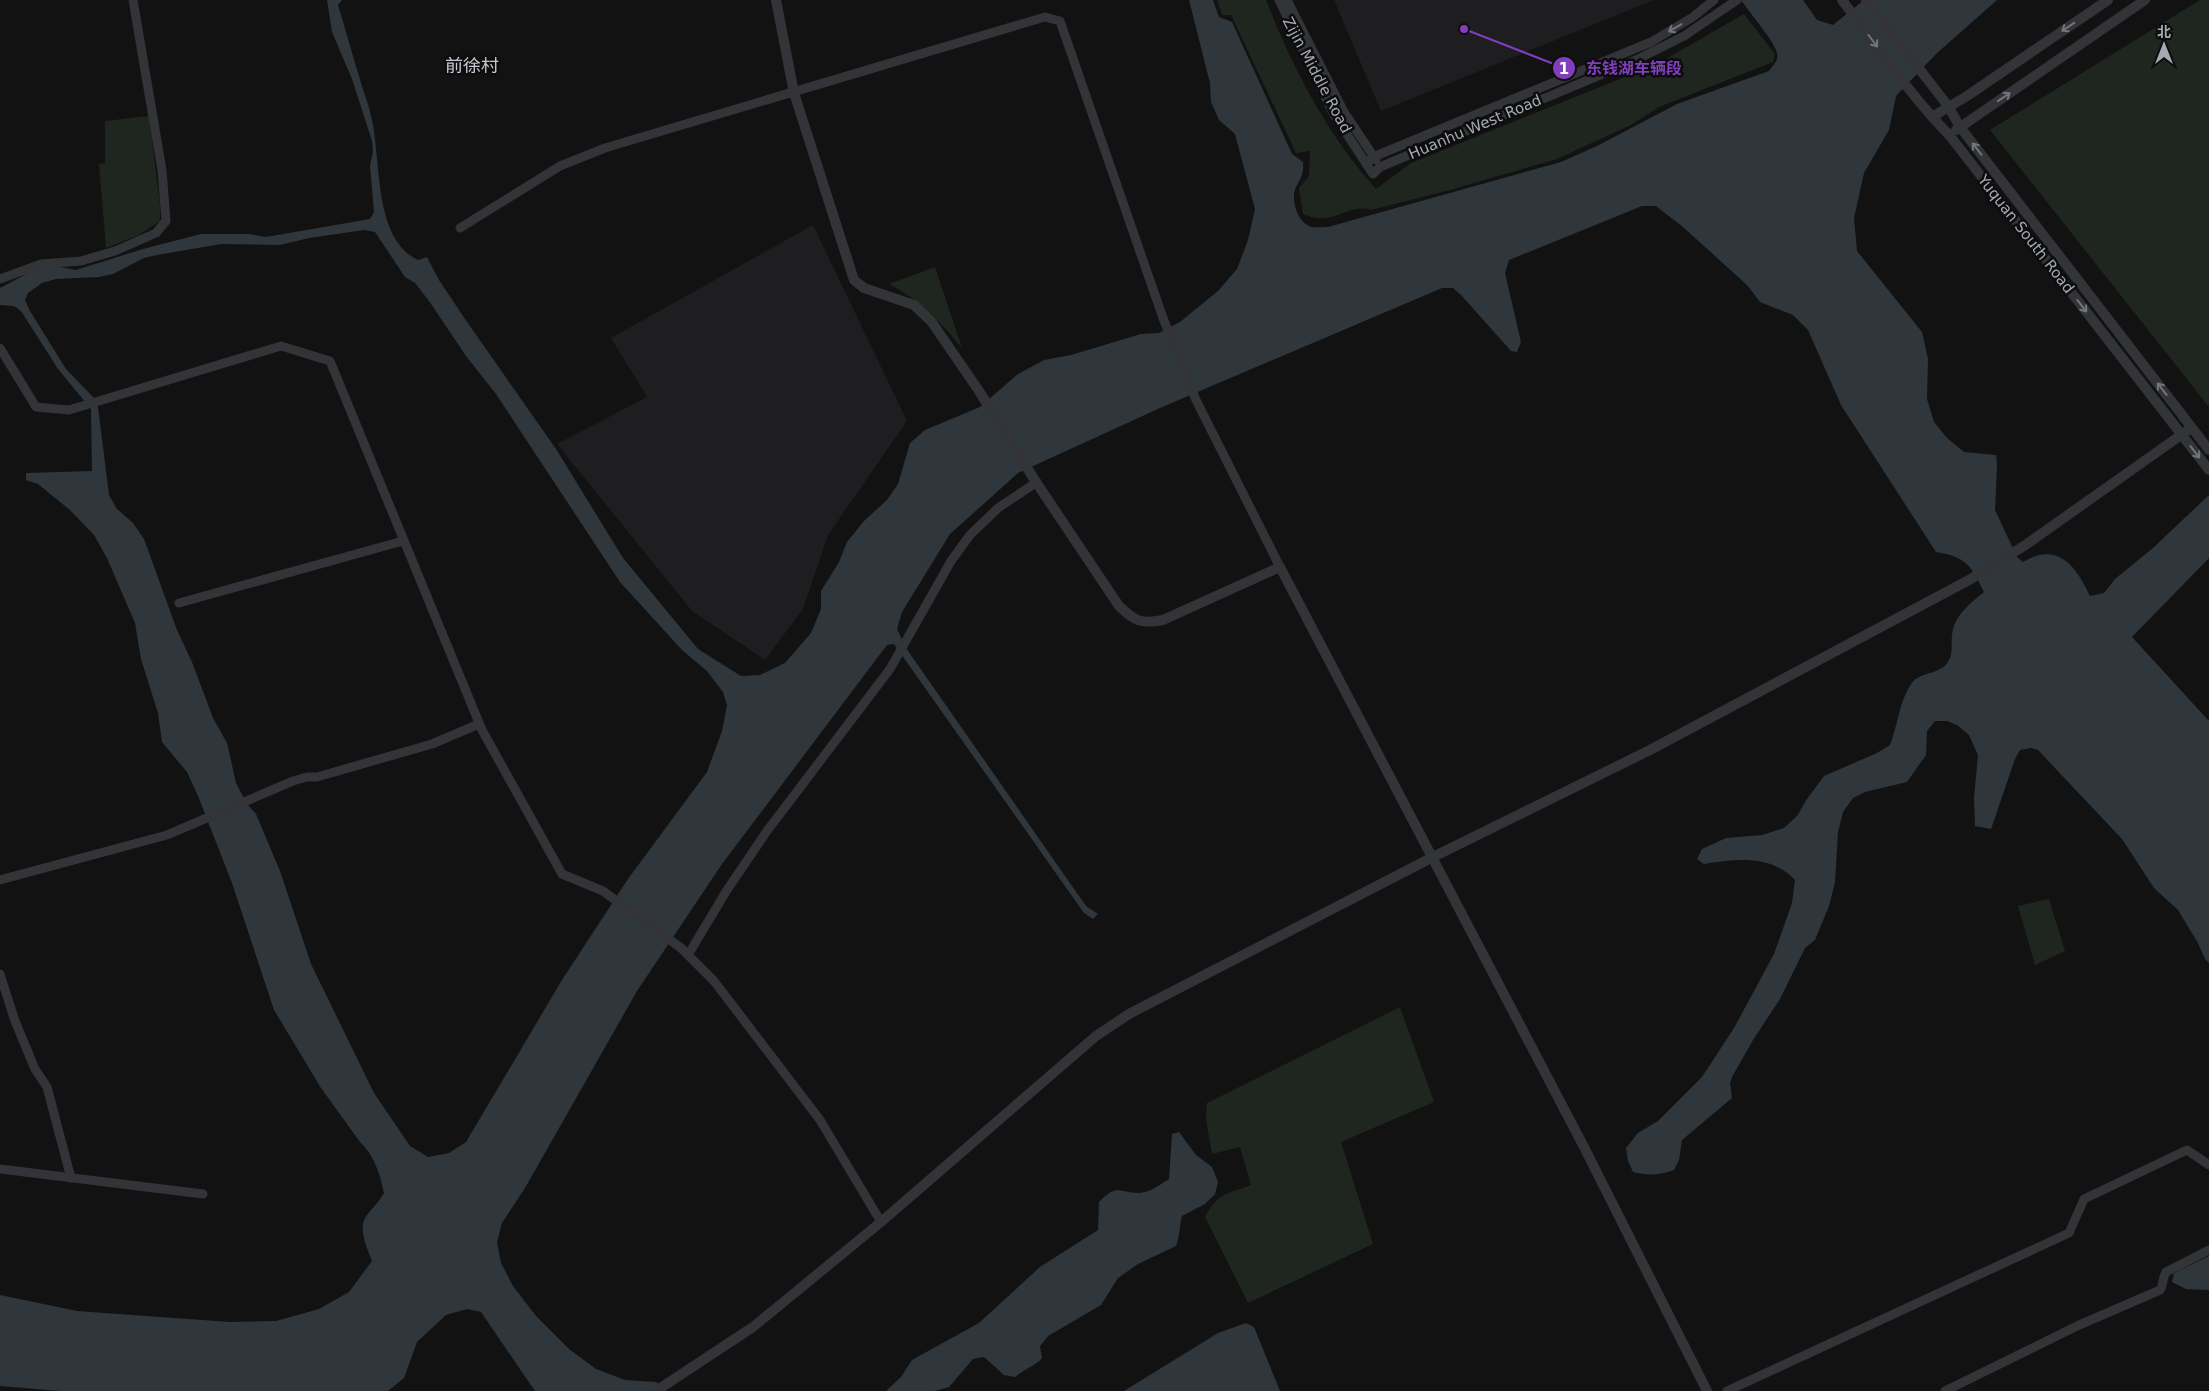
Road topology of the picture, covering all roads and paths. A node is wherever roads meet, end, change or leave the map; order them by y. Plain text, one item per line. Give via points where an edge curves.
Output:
1 (133, 0) edge
2 (776, 0) edge
3 (1278, 0) edge
4 (1287, 0) edge
5 (1714, 0) edge
6 (1866, 0) edge
7 (2108, 0) edge
8 (2146, 0) edge
9 (1843, 1) edge
10 (1734, 2) edge
11 (794, 93) junction
12 (1948, 106) junction
13 (1932, 117) junction
14 (1960, 127) junction
15 (1950, 136) junction
16 (1370, 161) junction
17 (1380, 167) junction
18 (1373, 174) joint
19 (460, 228) dead end
20 (0, 279) edge
21 (0, 348) edge
22 (2191, 428) junction
23 (2181, 434) junction
24 (2209, 450) edge
25 (2209, 470) edge
26 (1036, 481) junction
27 (403, 541) junction
28 (1280, 567) junction
29 (179, 603) dead end
30 (479, 724) junction
31 (1433, 857) junction
32 (0, 880) edge
33 (688, 955) junction
34 (0, 974) edge
35 (2209, 1164) edge
36 (0, 1169) edge
37 (71, 1178) junction
38 (203, 1194) dead end
39 (881, 1222) junction
40 (2209, 1250) edge
41 (656, 1391) edge
42 (1707, 1391) edge
43 (1727, 1391) edge
44 (1946, 1391) edge

1 - 20 street via 162,170 166,221 156,233 115,251 81,261 40,264
2 - 11 street
3 - 16 street, Zijin Middle Road via 1334,113
4 - 16 street, Zijin Middle Road
5 -> 16 street, Huanhu West Road via 1651,42
6 - 12 street, Yuquan South Road
7 -> 12 street
14 -> 8 street
9 -> 13 street, Yuquan South Road
10 - 17 street, Huanhu West Road via 1684,36 1636,60
11 - 19 street via 605,148 560,166
11 - 26 street via 854,280 864,288 914,305 931,321
11 - 28 street via 1045,17 1060,20 1163,318 1196,400
12 - 13 street
12 - 14 street, Yuquan South Road
13 - 15 street, Yuquan South Road
14 - 15 street
22 -> 14 street, Yuquan South Road
15 -> 23 street, Yuquan South Road
16 - 17 street, Zijin Middle Road
16 - 18 street, Zijin Middle Road
17 - 18 street, Huanhu West Road
21 - 27 street via 36,407 69,410 281,346 330,361
22 - 23 street
22 - 24 street, Yuquan South Road
23 -> 25 street, Yuquan South Road
23 - 31 street via 2024,546 1969,580 1650,750
26 - 28 street via 1119,606 1132,619 1145,623 1163,620
26 - 33 street via 998,508 970,535 951,561 890,669 767,831
27 - 29 street
27 - 30 street
28 - 31 street
30 - 32 street via 432,744 293,781 158,838
30 - 33 street via 562,874 603,890
31 - 39 street via 1162,996 1104,1030
31 - 42 street via 1586,1149
33 - 39 street via 714,982 820,1120
34 - 37 street via 15,1021 47,1087
35 - 43 street via 2187,1150 2084,1199 2069,1233
36 - 37 street
37 - 38 street
39 - 41 street via 753,1327
40 - 44 street via 2166,1272 2160,1290 2077,1326

